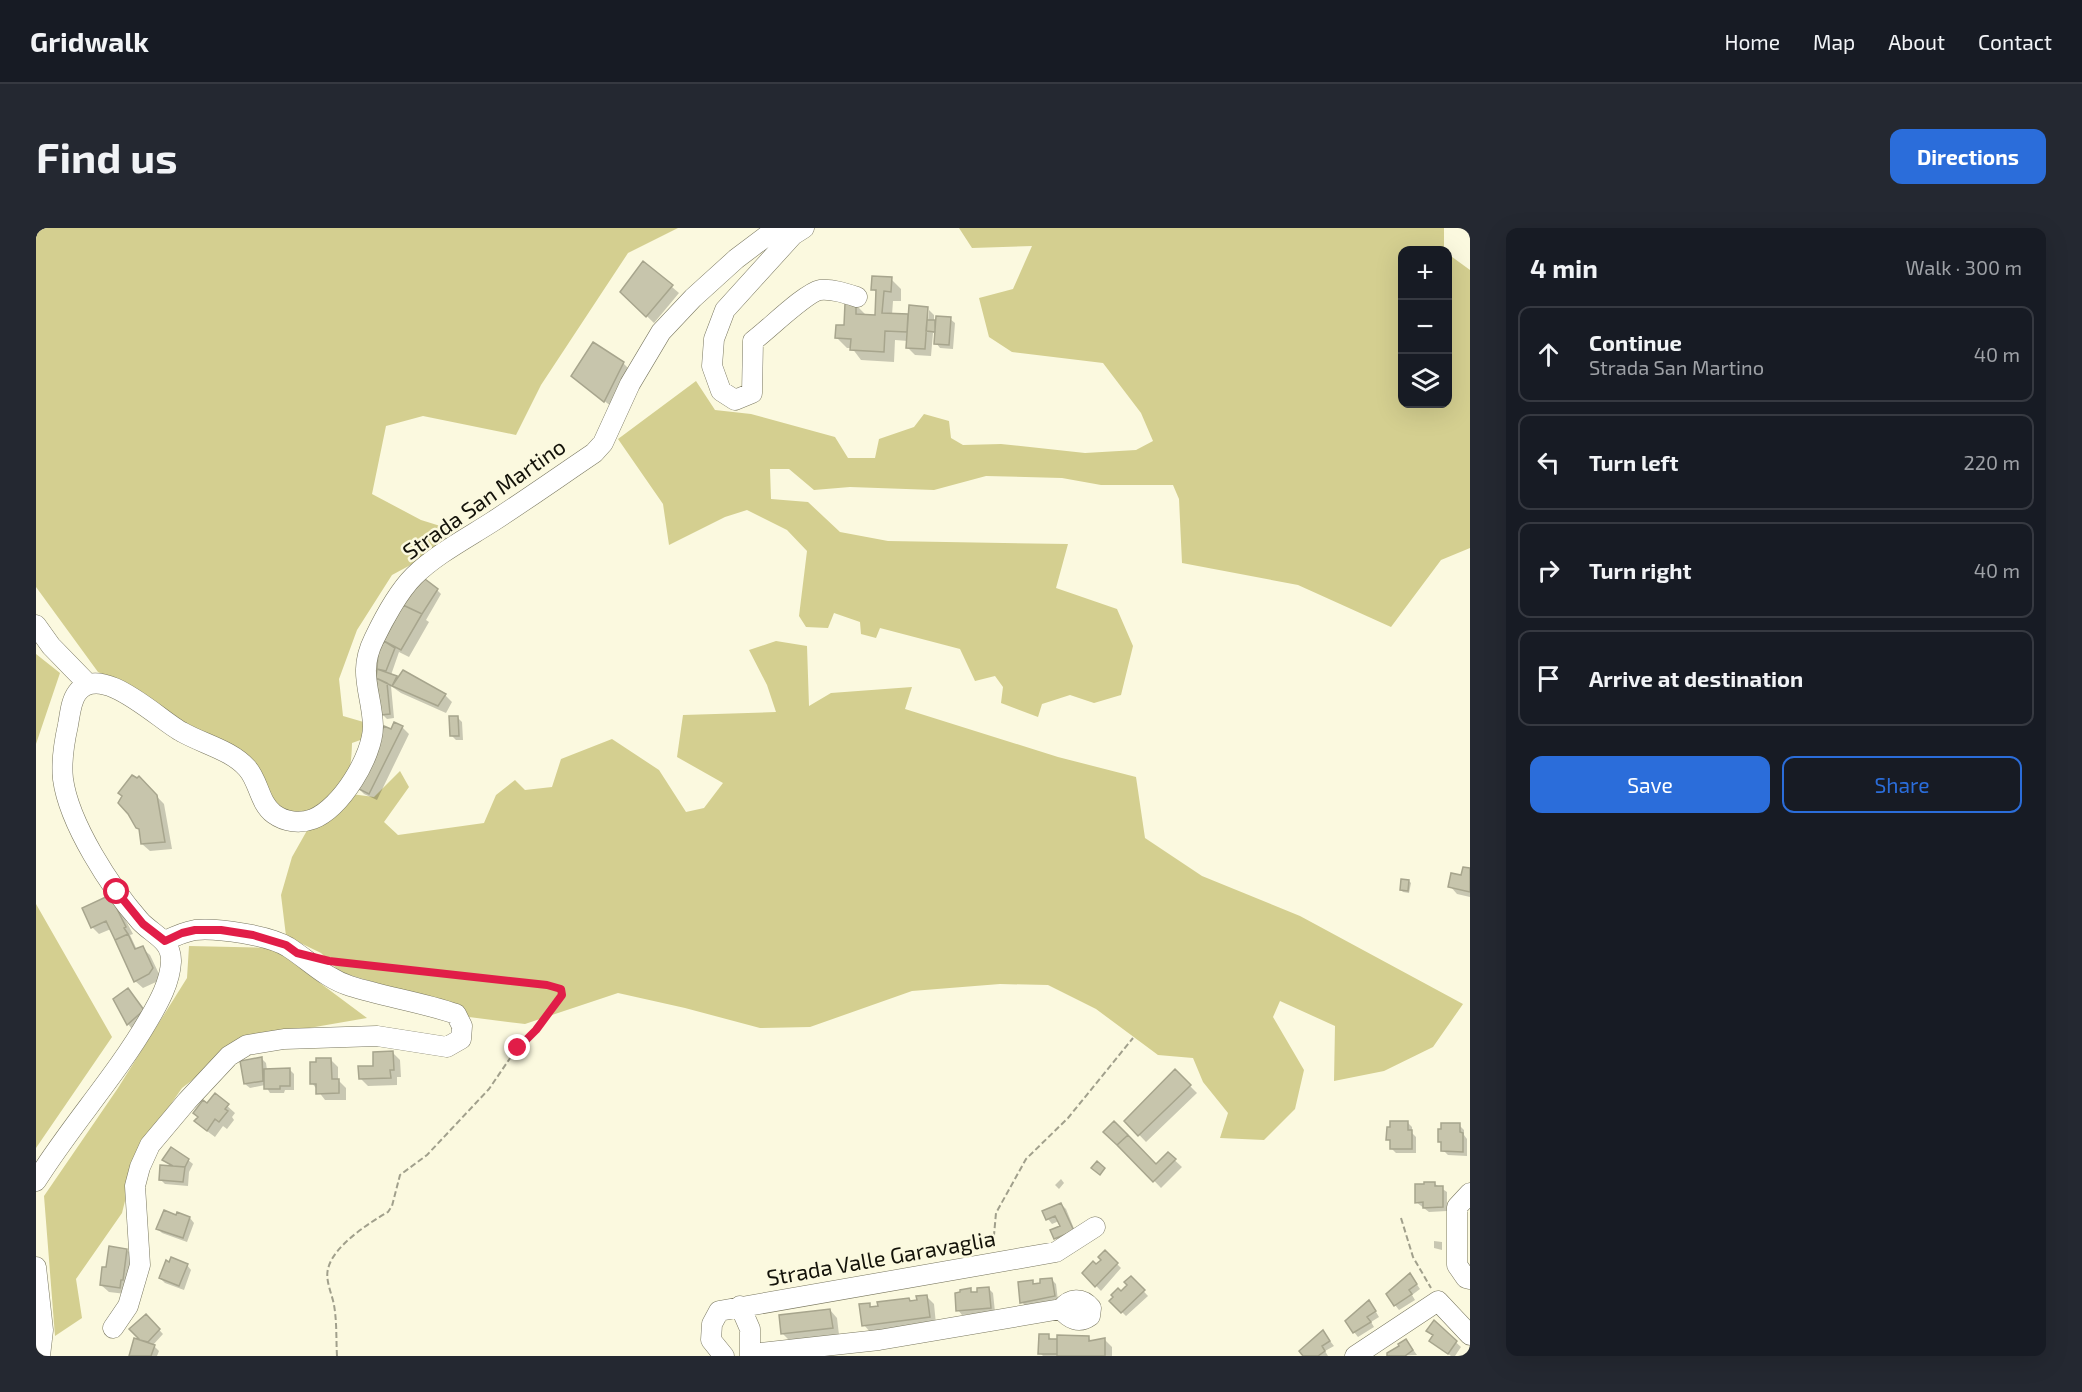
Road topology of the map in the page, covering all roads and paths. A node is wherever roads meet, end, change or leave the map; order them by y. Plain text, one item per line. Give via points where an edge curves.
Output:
1 (777, 228) edge
2 (804, 228) edge
3 (857, 297) dead end
4 (36, 625) edge
5 (88, 684) junction
6 (165, 941) junction
7 (329, 961) dead end
8 (1133, 1038) dead end
9 (36, 1181) edge
10 (1470, 1193) edge
11 (1401, 1218) dead end
12 (1095, 1227) dead end
13 (992, 1264) junction
14 (36, 1268) edge
15 (1470, 1279) edge
16 (1438, 1301) junction
17 (740, 1306) junction
18 (1061, 1309) dead end
19 (113, 1328) dead end
20 (1470, 1335) edge
21 (751, 1355) edge
22 (40, 1356) edge
23 (337, 1356) edge
24 (724, 1356) edge
25 (1355, 1356) edge

1 - 5 street, Strada San Martino via 727,266 661,332 630,384 603,443 594,453 416,573 406,584 372,642 366,662 373,730 367,753 341,799 323,814 299,823 276,816 240,761 171,726 136,699 103,684
2 - 3 street via 793,235 725,310 714,339 712,366 721,391 735,400 752,393 753,341 801,301 817,291 832,290
4 - 5 street
5 - 6 street via 79,690 69,718 63,749 65,790 92,852 117,892 143,924
6 - 9 street via 171,959 163,994 133,1047
6 - 19 street via 195,930 221,930 286,945 335,980 456,1014 462,1026 461,1039 447,1047 377,1036 284,1039 247,1045 228,1056 150,1145 140,1167 135,1186 140,1265 128,1306
7 - 23 path via 547,985 561,989 562,995 483,1095 427,1155 400,1175 388,1212 346,1242 335,1255 328,1269
8 - 13 path via 1015,1176 996,1213
10 - 15 street via 1457,1207 1457,1265
11 - 16 path via 1413,1257
12 - 13 street, Strada Valle Garavaglia via 1056,1252
13 - 17 street, Strada Valle Garavaglia
14 - 22 street via 43,1330
16 - 20 street
16 - 25 street
17 - 21 street via 750,1329
17 - 24 street, Strada Valle Garavaglia via 719,1311 712,1324 711,1340
18 - 21 street via 879,1340

